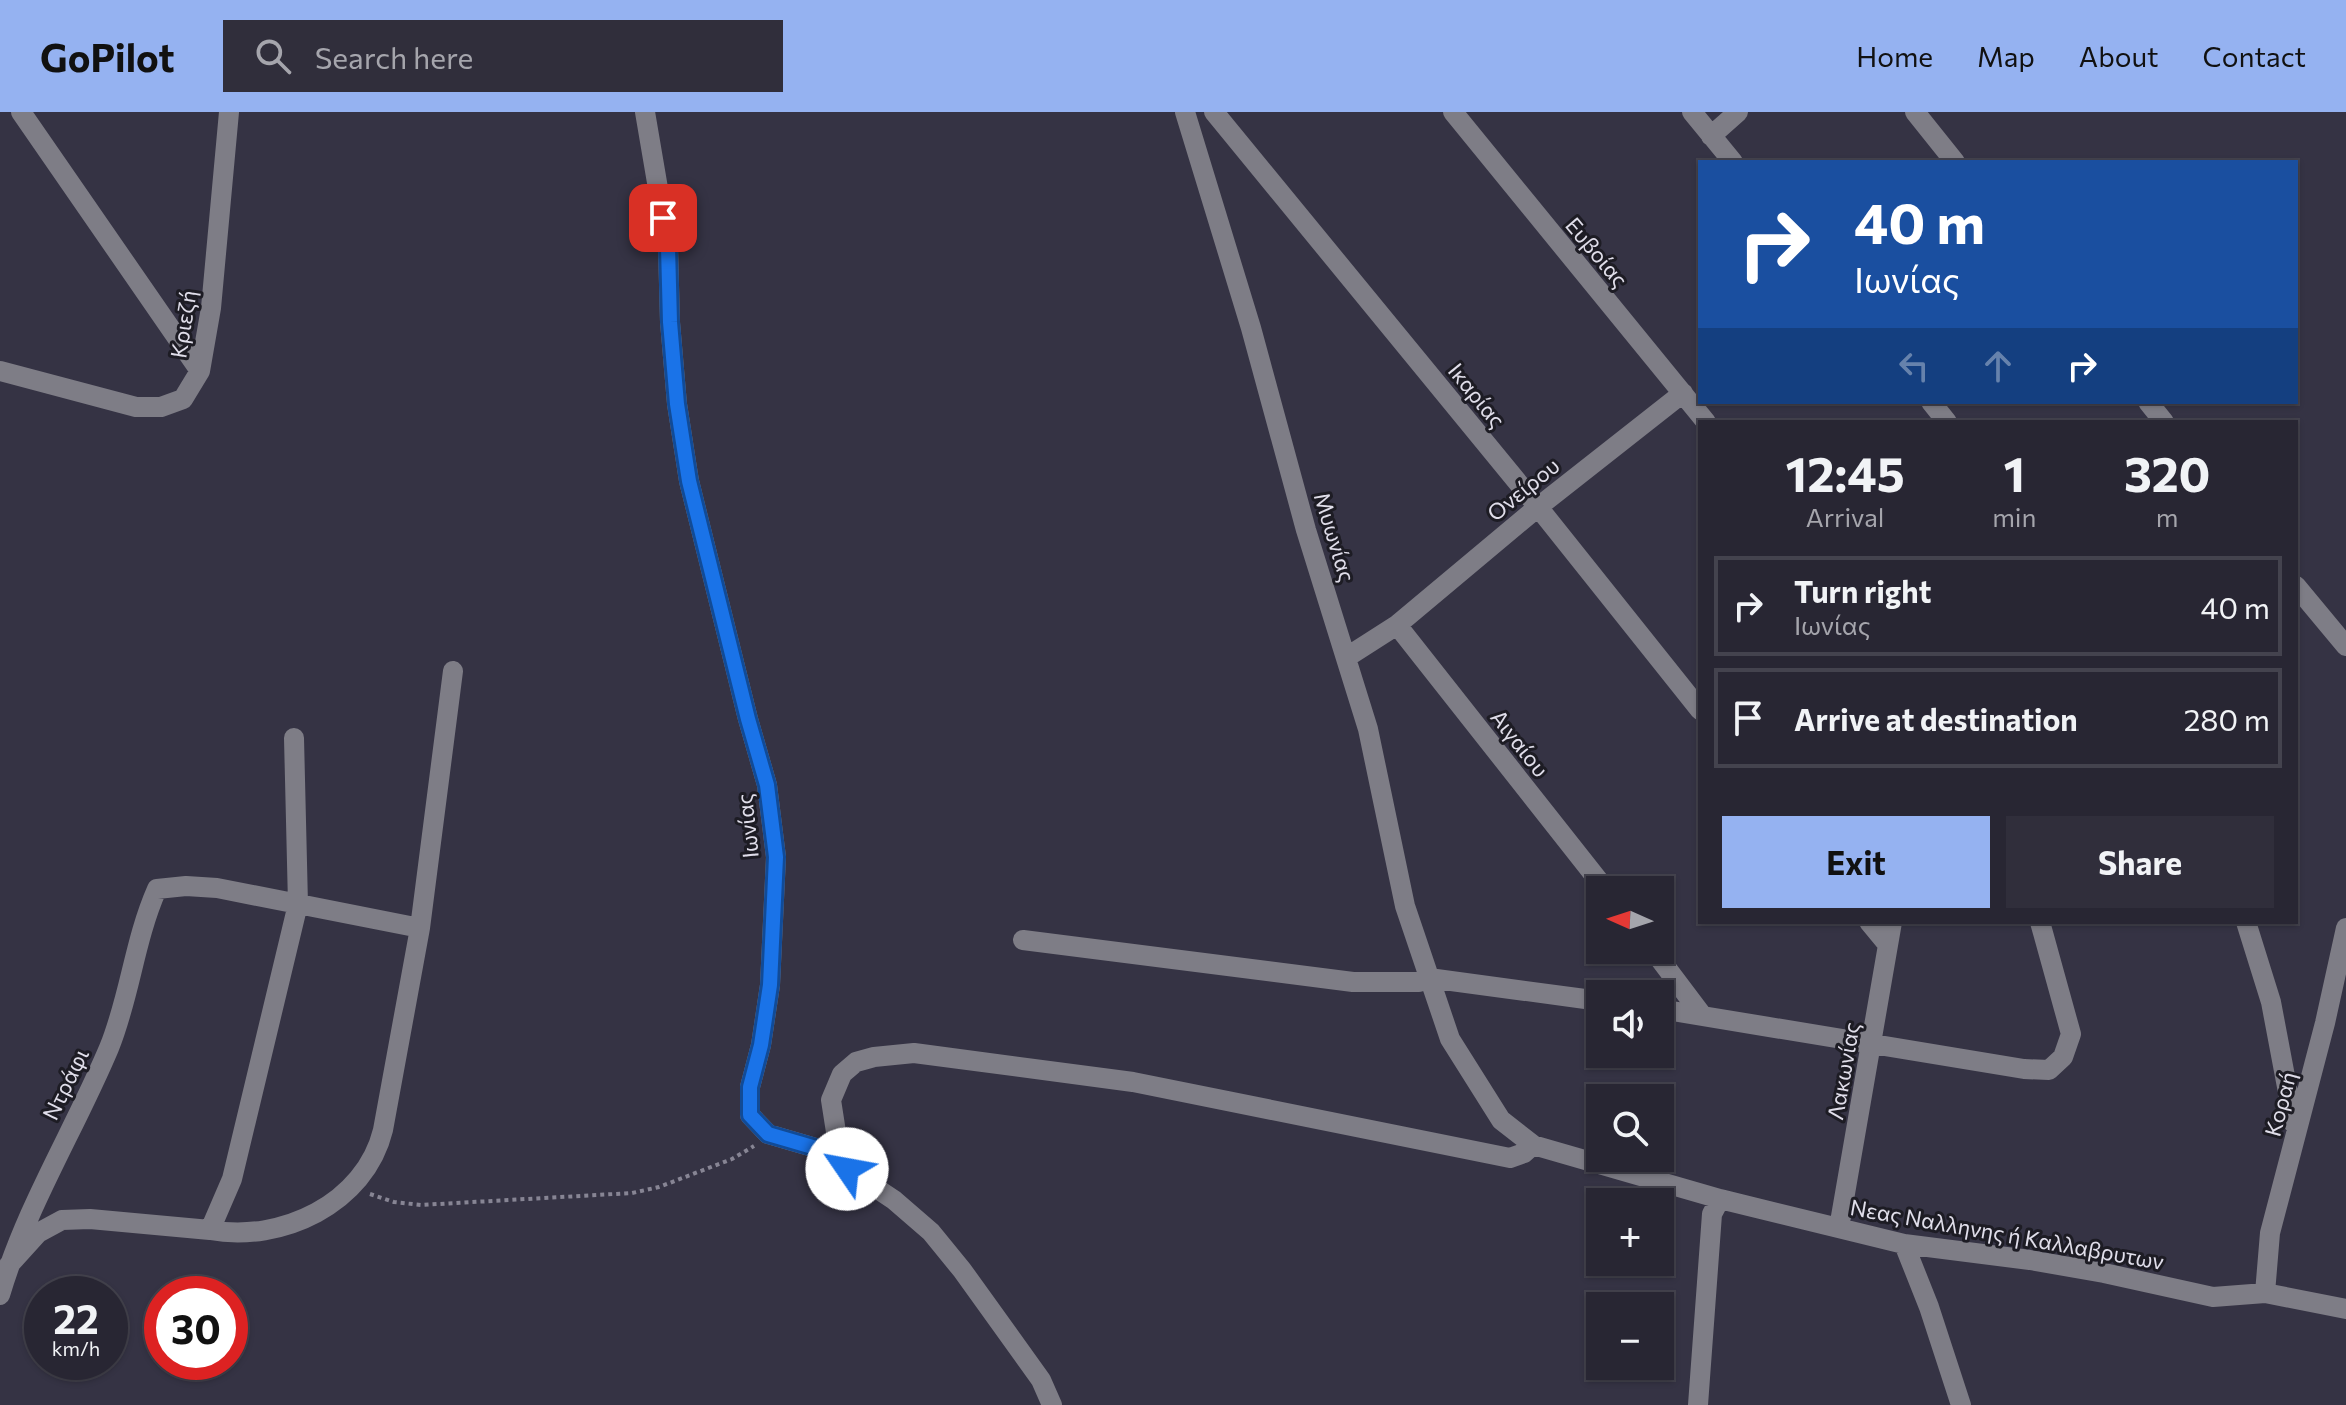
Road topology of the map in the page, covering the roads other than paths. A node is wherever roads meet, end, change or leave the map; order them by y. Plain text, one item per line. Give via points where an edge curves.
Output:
1 (21, 112) edge
2 (229, 112) edge
3 (645, 112) edge
4 (1185, 112) edge
5 (1214, 112) edge
6 (1453, 112) edge
7 (1692, 112) edge
8 (1738, 112) edge
9 (1915, 112) edge
10 (1711, 136) junction
11 (1731, 160) edge
12 (1953, 160) edge
13 (0, 371) edge
14 (200, 371) junction
15 (1683, 393) junction
16 (1933, 404) edge
17 (2150, 404) edge
18 (1704, 420) edge
19 (1945, 420) edge
20 (2162, 420) edge
21 (1538, 507) junction
22 (2298, 588) edge
23 (1397, 625) junction
24 (2346, 646) edge
25 (1347, 657) junction
26 (453, 671) dead end
27 (1698, 707) edge
28 (294, 738) dead end
29 (1595, 876) edge
30 (298, 904) junction
31 (1871, 924) edge
32 (1892, 924) edge
33 (2041, 924) edge
34 (2247, 924) edge
35 (420, 928) junction
36 (2346, 928) edge
37 (1023, 940) dead end
38 (1888, 945) junction
39 (1664, 964) edge
40 (1429, 978) junction
41 (1586, 999) edge
42 (1674, 1011) edge
43 (1702, 1015) junction
44 (1872, 1043) junction
45 (2296, 1136) junction
46 (1533, 1145) junction
47 (847, 1169) junction
48 (1720, 1199) junction
49 (1839, 1228) junction
50 (210, 1230) junction
51 (1904, 1244) junction
52 (9, 1265) junction
53 (2265, 1293) junction
54 (0, 1295) edge
55 (2346, 1309) edge
56 (1052, 1405) edge
57 (1698, 1405) edge
58 (1961, 1405) edge

1 - 14 street
2 - 14 street, Κριεζή
3 - 47 street, Ιωνίας via 668,247 677,404 689,481 767,785 776,857 770,985 750,1087 750,1115 768,1134 816,1148
4 - 25 street, Μυωνίας
5 - 21 street, Ικαρίας
6 - 15 street, Ευβοίας
7 - 10 street
8 - 10 street
9 - 12 street
10 - 11 street
13 - 14 street, Κριεζή via 136,407 161,407 183,399
15 - 18 street, Ευβοίας
15 - 21 street, Ονείρου
16 - 19 street
17 - 20 street
21 - 23 street, Ονείρου
21 - 27 street, Ικαρίας
22 - 24 street
23 - 25 street, Ονείρου
23 - 29 street, Αιγαίου
25 - 40 street, Μυωνίας via 1368,729 1405,906
26 - 35 street
28 - 30 street
30 - 35 street
30 - 50 street via 232,1179
30 - 52 street, Ντράφι via 217,888 157,889 111,1044 34,1201
31 - 38 street
32 - 38 street, Λακωνίας
33 - 44 street via 2071,1034 2063,1057 2049,1070
34 - 45 street via 2271,1002
35 - 50 street via 380,1142 368,1168 324,1207 287,1227 242,1233
36 - 45 street, Κοραή
37 - 40 street via 1353,982
38 - 44 street, Λακωνίας
39 - 43 street
40 - 41 street
40 - 46 street, Νεας Nαλληνης ή Καλλαβρυτων via 1464,1066 1501,1120
42 - 43 street
43 - 44 street
44 - 49 street, Λακωνίας
45 - 53 street, Κοραή via 2270,1233
46 - 47 street via 1510,1158 1133,1082 914,1053 856,1062 842,1074 831,1100
46 - 48 street, Νεας Nαλληνης ή Καλλαβρυτων
47 - 56 street via 931,1232 1041,1380
48 - 49 street, Νεας Nαλληνης ή Καλλαβρυτων
48 - 57 street via 1712,1214
49 - 51 street, Νεας Nαλληνης ή Καλλαβρυτων
50 - 52 street via 62,1220 38,1233
51 - 53 street, Νεας Nαλληνης ή Καλλαβρυτων via 2045,1263 2213,1297
51 - 58 street
52 - 54 street, Ντράφι
53 - 55 street, Νεας Nαλληνης ή Καλλαβρυτων

